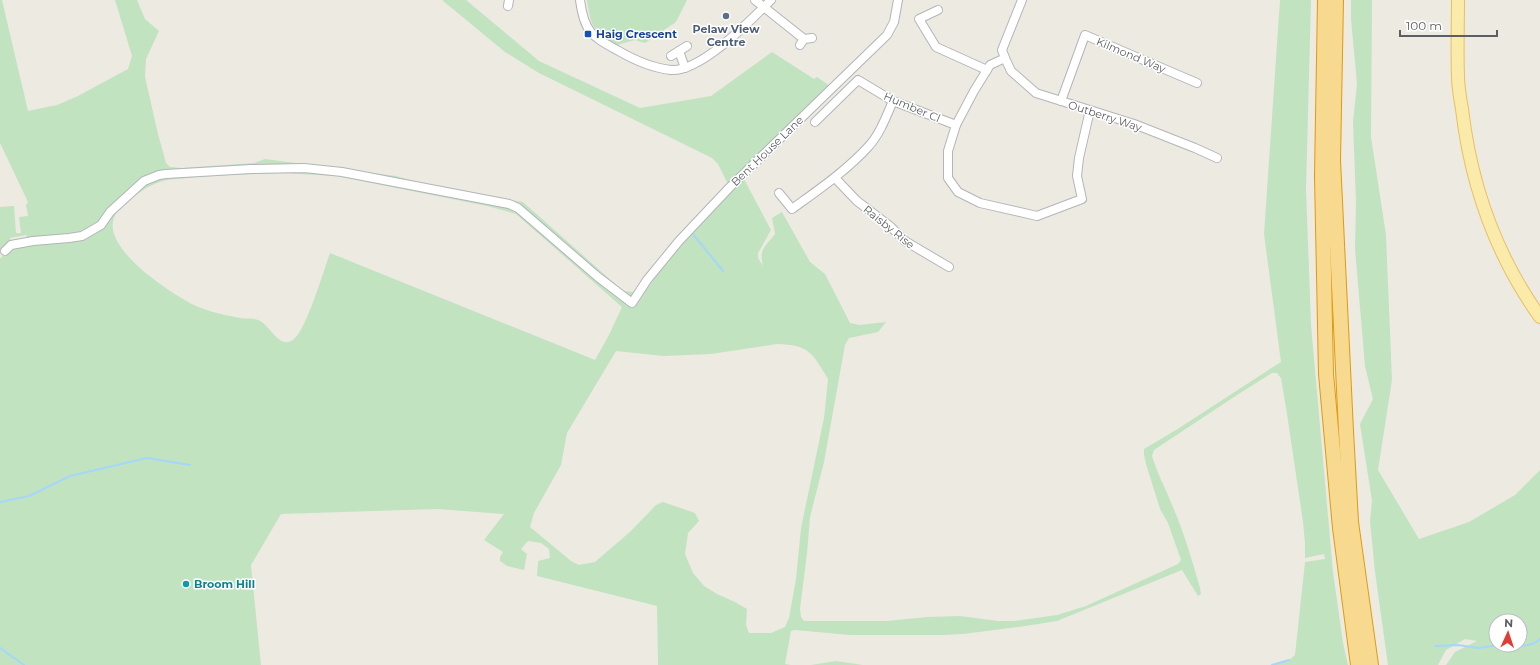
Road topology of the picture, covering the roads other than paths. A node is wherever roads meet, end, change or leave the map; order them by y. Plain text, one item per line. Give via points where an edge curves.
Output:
1 (580, 0) edge
2 (755, 0) edge
3 (771, 0) edge
4 (898, 0) edge
5 (1022, 0) edge
6 (1324, 0) edge
7 (1336, 0) edge
8 (1458, 0) edge
9 (764, 7) junction
10 (938, 10) dead end
11 (805, 41) dead end
12 (687, 46) dead end
13 (679, 51) junction
14 (670, 56) dead end
15 (1005, 58) junction
16 (682, 69) junction
17 (987, 70) junction
18 (1197, 83) dead end
19 (893, 101) junction
20 (1060, 101) junction
21 (1090, 110) junction
22 (815, 122) dead end
23 (956, 125) junction
24 (1217, 158) dead end
25 (835, 178) junction
26 (778, 193) dead end
27 (5, 251) dead end
28 (949, 267) dead end
29 (1540, 317) edge
30 (1358, 665) edge
31 (1371, 665) edge

1 - 16 street via 582,15 597,39 650,66 671,70
2 - 9 street
3 - 9 street
4 - 27 street, Bent House Lane via 894,22 887,35 730,187 679,241 632,303 518,208 509,204 342,172 304,168 159,174 144,181 110,212 101,225 82,236 11,245
5 - 15 street via 1002,50
6 - 30 highway via 1322,176 1326,374 1340,528
7 - 31 highway via 1333,160 1346,431 1351,522
8 - 29 main road via 1458,77 1469,157 1478,195 1513,276
9 - 11 street
9 - 16 street via 723,44 696,64
10 - 17 street via 919,19 936,48
12 - 13 street
13 - 14 street
13 - 16 street
15 - 17 street via 990,65
15 - 20 street, Outberry Way via 1012,71 1036,93
17 - 23 street
18 - 20 street, Kilmond Way via 1085,35
19 - 22 street, Humber Cl via 858,80
19 - 23 street, Humber Cl
19 - 25 street via 880,130 869,146
20 - 21 street, Outberry Way
21 - 23 street via 1078,158 1077,176 1082,199 1037,216 980,203 958,192 948,178 948,151
21 - 24 street, Outberry Way via 1134,124
25 - 26 street via 792,209
25 - 28 street, Raisby Rise via 857,201 891,227 905,242

